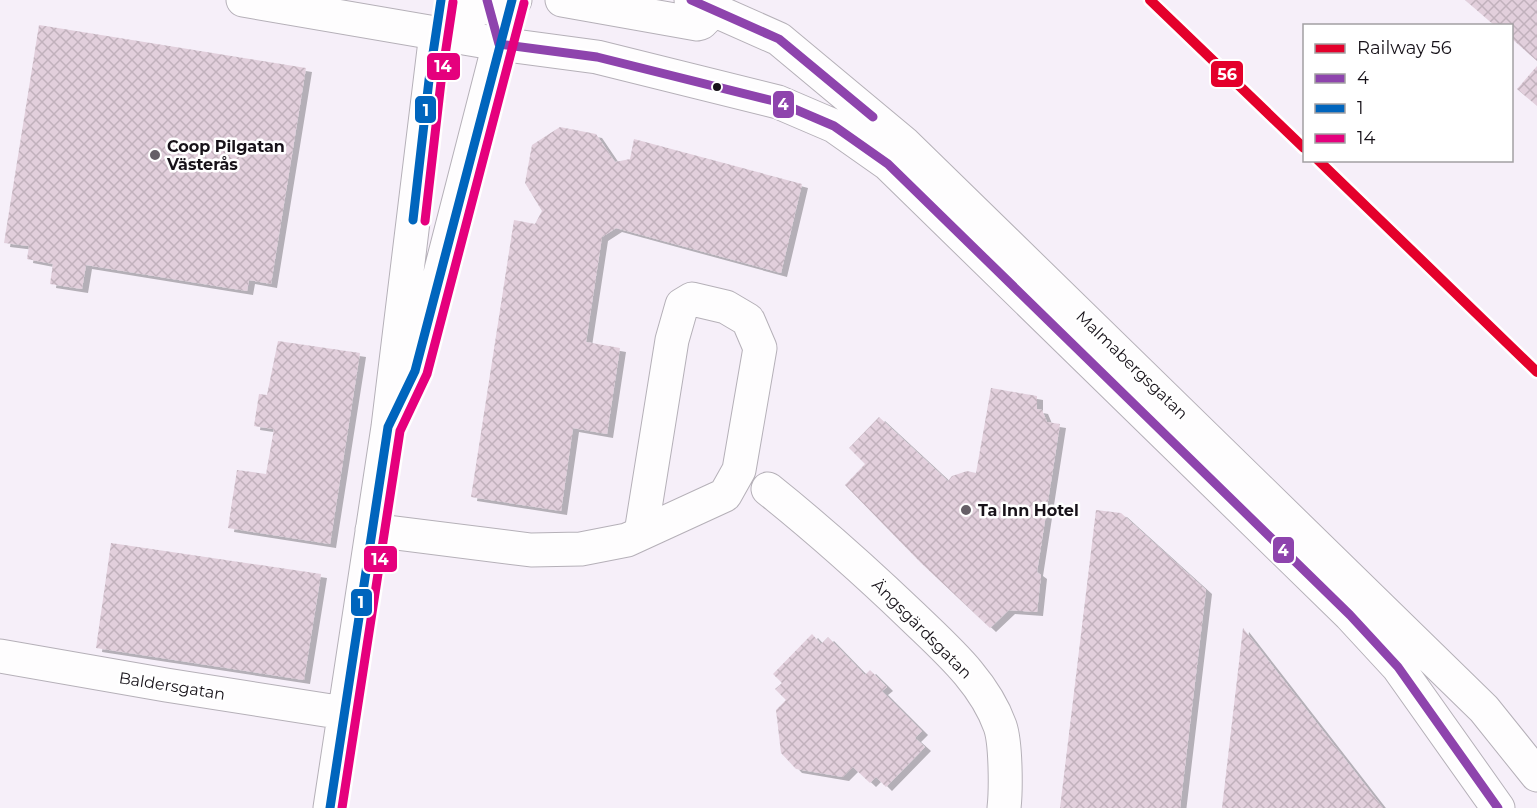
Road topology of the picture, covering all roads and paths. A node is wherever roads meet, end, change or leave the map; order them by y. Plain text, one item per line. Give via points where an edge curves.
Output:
1 (243, 0) edge
2 (441, 0) edge
3 (562, 0) edge
4 (502, 1) edge
5 (703, 5) edge
6 (436, 33) junction
7 (499, 44) junction
8 (388, 427) junction
9 (768, 489) dead end
10 (372, 530) junction
11 (641, 533) junction
12 (0, 656) edge
13 (345, 713) junction
14 (1537, 775) edge
15 (330, 808) edge
16 (1004, 808) edge
17 (1498, 808) edge

1 - 6 main road, Malmabergsgatan
2 - 6 main road
3 - 5 main road via 697,24 704,21
4 - 6 main road via 467,13
4 - 7 main road
5 - 14 main road, Malmabergsgatan via 779,39 905,144 1484,709
6 - 7 main road, Malmabergsgatan
6 - 8 main road
7 - 8 main road via 415,371
7 - 17 main road, Malmabergsgatan via 597,57 778,102 834,126 888,164 1350,615 1398,667
8 - 10 main road
9 - 16 main road, Ängsgärdsgatan via 869,575 957,660 986,697 1000,727
10 - 11 main road via 531,550 581,549 627,540
10 - 13 main road
11 - 11 main road via 725,495 739,470 760,348 748,320 726,307 692,299 681,305
12 - 13 main road, Baldersgatan
13 - 15 main road

